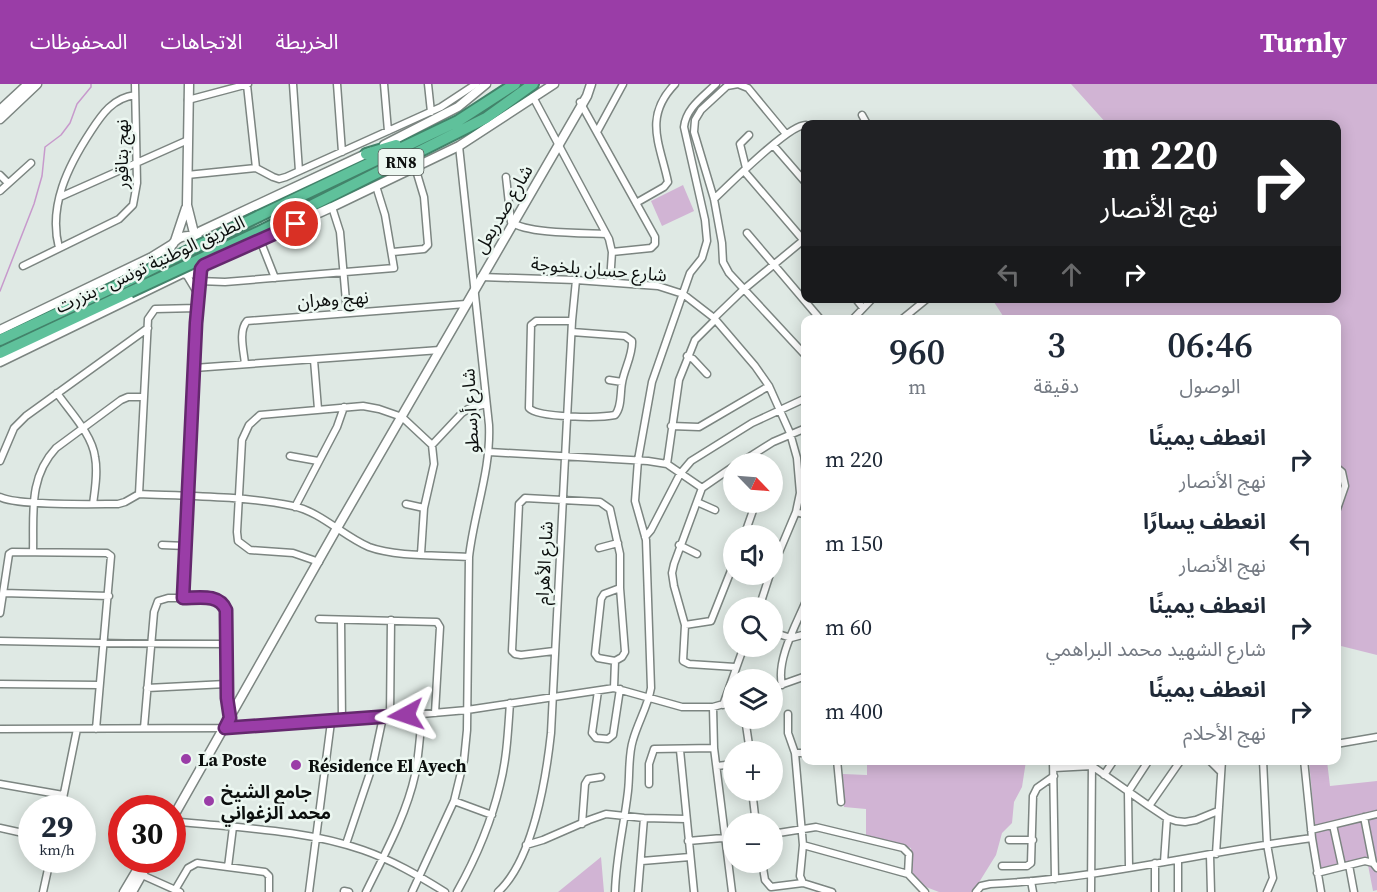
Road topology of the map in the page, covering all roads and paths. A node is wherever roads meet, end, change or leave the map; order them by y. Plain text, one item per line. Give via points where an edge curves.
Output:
1 (37, 84) edge
2 (135, 84) edge
3 (188, 84) edge
4 (248, 84) edge
5 (292, 84) edge
6 (337, 84) edge
7 (384, 84) edge
8 (428, 84) edge
9 (476, 84) edge
10 (486, 84) edge
11 (515, 84) edge
12 (533, 84) edge
13 (554, 84) edge
14 (585, 84) edge
15 (591, 84) edge
16 (623, 84) edge
17 (675, 84) edge
18 (716, 84) edge
19 (25, 87) edge
20 (135, 95) junction
21 (533, 97) junction
22 (188, 98) junction
23 (581, 103) junction
24 (479, 109) junction
25 (0, 110) edge
26 (431, 112) junction
27 (862, 115) dead end
28 (0, 119) edge
29 (865, 120) edge
30 (801, 125) edge
31 (598, 130) junction
32 (388, 131) junction
33 (786, 134) junction
34 (749, 135) dead end
35 (188, 140) junction
36 (558, 143) junction
37 (773, 145) junction
38 (459, 146) junction
39 (342, 152) junction
40 (366, 154) junction
41 (31, 163) dead end
42 (137, 163) junction
43 (415, 167) junction
44 (256, 168) junction
45 (745, 170) junction
46 (299, 171) junction
47 (0, 174) edge
48 (187, 175) junction
49 (506, 177) dead end
50 (801, 177) edge
51 (8, 183) junction
52 (376, 186) junction
53 (0, 191) edge
54 (60, 197) junction
55 (714, 199) junction
56 (636, 202) junction
57 (187, 205) junction
58 (332, 207) junction
59 (512, 223) junction
60 (747, 233) dead end
61 (606, 234) junction
62 (261, 235) junction
63 (801, 235) edge
64 (193, 237) junction
65 (801, 243) edge
66 (174, 244) junction
67 (59, 248) junction
68 (393, 252) junction
69 (612, 252) junction
70 (774, 265) junction
71 (23, 266) dead end
72 (203, 267) junction
73 (344, 271) junction
74 (185, 274) junction
75 (481, 277) junction
76 (275, 278) junction
77 (576, 280) junction
78 (199, 281) junction
79 (610, 282) junction
80 (474, 288) junction
81 (743, 290) junction
82 (198, 294) junction
83 (683, 294) junction
84 (801, 297) edge
85 (806, 303) edge
86 (859, 303) edge
87 (868, 303) edge
88 (922, 303) edge
89 (465, 304) junction
90 (197, 308) junction
91 (863, 308) junction
92 (347, 313) junction
93 (817, 315) edge
94 (857, 315) edge
95 (907, 315) edge
96 (714, 319) junction
97 (572, 321) junction
98 (148, 328) junction
99 (0, 330) edge
100 (572, 333) junction
101 (0, 340) edge
102 (438, 350) junction
103 (801, 351) edge
104 (0, 353) edge
105 (687, 356) junction
106 (314, 360) junction
107 (0, 362) edge
108 (245, 364) junction
109 (194, 368) junction
110 (707, 374) dead end
111 (609, 380) dead end
112 (622, 382) junction
113 (769, 386) junction
114 (57, 393) junction
115 (144, 397) junction
116 (801, 400) edge
117 (486, 404) junction
118 (344, 407) junction
119 (318, 409) junction
120 (779, 410) junction
121 (400, 416) junction
122 (568, 416) junction
123 (671, 426) junction
124 (82, 428) junction
125 (801, 430) edge
126 (790, 433) junction
127 (432, 445) junction
128 (489, 452) junction
129 (761, 453) edge
130 (1, 456) edge
131 (290, 456) dead end
132 (566, 456) junction
133 (638, 460) junction
134 (318, 461) junction
135 (667, 464) junction
136 (1341, 471) edge
137 (681, 474) junction
138 (723, 474) edge
139 (702, 488) junction
140 (139, 494) junction
141 (189, 496) junction
142 (0, 497) edge
143 (1341, 498) edge
144 (240, 500) junction
145 (563, 500) junction
146 (34, 501) junction
147 (697, 502) junction
148 (93, 504) junction
149 (406, 504) dead end
150 (295, 507) junction
151 (424, 508) junction
152 (715, 510) dead end
153 (796, 512) junction
154 (801, 514) edge
155 (335, 527) junction
156 (645, 537) junction
157 (618, 543) junction
158 (783, 543) edge
159 (162, 545) dead end
160 (679, 545) junction
161 (186, 546) junction
162 (599, 548) dead end
163 (33, 552) junction
164 (421, 554) junction
165 (697, 555) dead end
166 (469, 557) junction
167 (316, 561) junction
168 (2, 582) edge
169 (725, 585) edge
170 (620, 588) junction
171 (3, 593) junction
172 (109, 596) junction
173 (183, 598) junction
174 (0, 613) edge
175 (801, 613) edge
176 (319, 619) dead end
177 (341, 620) junction
178 (391, 620) junction
179 (685, 626) junction
180 (783, 635) edge
181 (801, 635) edge
182 (791, 638) junction
183 (0, 641) edge
184 (104, 642) junction
185 (226, 644) junction
186 (151, 645) junction
187 (554, 651) junction
188 (739, 657) edge
189 (615, 661) junction
190 (735, 667) joint
191 (780, 669) edge
192 (801, 680) edge
193 (0, 684) edge
194 (226, 684) junction
195 (99, 685) junction
196 (783, 685) edge
197 (147, 688) junction
198 (617, 689) junction
199 (598, 691) junction
200 (552, 697) junction
201 (650, 698) junction
202 (510, 703) junction
203 (723, 705) edge
204 (713, 707) junction
205 (467, 710) junction
206 (435, 713) junction
207 (422, 714) junction
208 (788, 714) dead end
209 (229, 715) junction
210 (383, 717) junction
211 (390, 717) junction
212 (342, 721) junction
213 (331, 722) junction
214 (144, 728) junction
215 (222, 728) junction
216 (77, 729) junction
217 (96, 729) junction
218 (0, 730) edge
219 (1377, 737) edge
220 (1341, 743) edge
221 (714, 748) junction
222 (680, 750) junction
223 (795, 753) junction
224 (801, 753) edge
225 (723, 765) edge
226 (837, 765) edge
227 (1054, 765) edge
228 (1092, 765) edge
229 (1094, 765) edge
230 (1111, 765) edge
231 (1146, 765) edge
232 (1178, 765) edge
233 (1214, 765) edge
234 (1222, 765) edge
235 (1263, 765) edge
236 (1304, 765) edge
237 (717, 766) junction
238 (1221, 772) junction
239 (1104, 775) junction
240 (1054, 776) junction
241 (601, 777) dead end
242 (0, 784) edge
243 (649, 784) dead end
244 (1128, 792) junction
245 (63, 795) joint
246 (181, 795) edge
247 (186, 795) edge
248 (454, 801) junction
249 (841, 802) dead end
250 (1149, 806) junction
251 (1218, 812) junction
252 (1377, 814) edge
253 (492, 815) junction
254 (624, 816) junction
255 (1364, 817) junction
256 (644, 818) junction
257 (1167, 818) junction
258 (686, 819) junction
259 (723, 819) edge
260 (186, 822) edge
261 (582, 824) junction
262 (1333, 825) junction
263 (233, 827) junction
264 (0, 828) edge
265 (802, 830) junction
266 (1311, 830) junction
267 (18, 832) edge
268 (783, 833) edge
269 (723, 837) edge
270 (316, 838) junction
271 (1312, 838) junction
272 (1009, 840) dead end
273 (1033, 840) junction
274 (688, 841) junction
275 (346, 844) junction
276 (1267, 844) junction
277 (526, 845) junction
278 (803, 845) junction
279 (1213, 855) junction
280 (382, 857) junction
281 (690, 857) junction
282 (1178, 860) junction
283 (642, 861) junction
284 (1164, 862) junction
285 (1155, 863) junction
286 (1375, 865) edge
287 (1002, 866) dead end
288 (1345, 866) junction
289 (228, 867) junction
290 (1129, 867) junction
291 (47, 873) edge
292 (135, 873) edge
293 (144, 873) edge
294 (730, 873) edge
295 (764, 873) edge
296 (908, 873) junction
297 (1317, 873) junction
298 (1091, 875) junction
299 (142, 876) junction
300 (420, 876) junction
301 (1056, 879) junction
302 (1031, 881) junction
303 (803, 883) junction
304 (177, 891) edge
305 (978, 891) edge
306 (43, 892) edge
307 (124, 892) edge
308 (132, 892) edge
309 (269, 892) edge
310 (309, 892) edge
311 (366, 892) edge
312 (412, 892) edge
313 (444, 892) edge
314 (458, 892) edge
315 (498, 892) edge
316 (615, 892) edge
317 (638, 892) edge
318 (694, 892) edge
319 (732, 892) edge
320 (832, 892) edge
321 (925, 892) edge
322 (1033, 892) edge
323 (1091, 892) edge
324 (1155, 892) edge
325 (1178, 892) edge
326 (1210, 892) edge
327 (1267, 892) edge
328 (1321, 892) edge
329 (1354, 892) edge

1 - 19 street
2 - 20 street, نهج بتاقور
3 - 22 street
4 - 22 street
4 - 44 street
5 - 46 street
6 - 39 street
7 - 32 street
8 - 26 street
9 - 26 street
10 - 40 street via 458,107
11 - 24 highway, الطريق الوطنية تونس - بنزرت / RN8
12 - 62 highway, الطريق الوطنية تونس - بنزرت / RN8 via 486,118
13 - 21 street
14 - 23 street, شارع صدربعل
15 - 23 street, شارع صدربعل
16 - 31 street
17 - 56 street via 663,100 655,122 668,182
18 - 83 street via 685,120 707,235 705,251 690,273
19 - 25 street
19 - 28 street
20 - 42 street, نهج بتاقور
20 - 54 street via 117,100 97,122 70,164
21 - 36 street
21 - 38 street
22 - 35 street
23 - 31 street
23 - 36 street, شارع صدربعل
24 - 40 highway, RN8
24 - 101 highway, الطريق الوطنية تونس - بنزرت / RN8, bridge
26 - 32 street
27 - 29 street
30 - 33 street
31 - 56 street
32 - 39 street
33 - 37 street
33 - 55 street via 748,88 738,84 727,86 701,110 694,127
34 - 45 street via 740,144
35 - 42 street
35 - 48 street
36 - 59 street, شارع صدربعل
36 - 61 street
37 - 45 street
37 - 50 street
38 - 43 street
38 - 80 street, شارع أرسطو
39 - 46 street
40 - 64 street
41 - 51 street
42 - 54 street
42 - 67 street, نهج بتاقور via 135,199 126,214
43 - 52 street
43 - 68 street via 424,197 428,244 424,249
44 - 46 street via 279,179
44 - 48 street
45 - 55 street
45 - 63 street
47 - 51 street
48 - 57 street
49 - 59 street
51 - 53 street
52 - 58 street
52 - 68 street
54 - 67 street via 56,231
55 - 81 street via 723,262
56 - 69 street via 655,244 651,248
57 - 64 street
57 - 66 street
58 - 62 street
58 - 73 street via 340,232
59 - 61 street via 527,229
59 - 75 street, شارع صدربعل
60 - 70 street
61 - 69 street
62 - 72 street
62 - 76 street
62 - 104 highway, الطريق الوطنية تونس - بنزرت / RN8, bridge
64 - 66 street via 181,238
64 - 72 street via 202,242 206,251
65 - 70 street
66 - 74 street via 171,264
66 - 99 street
67 - 71 street, نهج بتاقور
68 - 73 street via 394,268
69 - 79 street
70 - 81 street
70 - 84 street
72 - 74 street
72 - 78 street
73 - 76 street
73 - 92 street
74 - 82 street
74 - 107 street
75 - 77 street, شارع حسان بلخوجة
75 - 80 street, شارع صدربعل
76 - 78 street
77 - 79 street, شارع حسان بلخوجة
77 - 97 street, شارع الأهرام
78 - 82 street
79 - 83 street, شارع حسان بلخوجة via 658,286
80 - 89 street
80 - 117 street, شارع أرسطو
81 - 96 street
81 - 103 street
82 - 90 street
83 - 96 street, شارع حسان بلخوجة
83 - 133 street via 652,382
85 - 93 street
86 - 91 street
87 - 91 street
88 - 95 street
89 - 92 street, نهج وهران
89 - 102 street
90 - 98 street via 155,309
90 - 109 street
91 - 94 street
92 - 108 street, نهج وهران via 247,321 243,325
96 - 105 street
96 - 113 street, شارع حسان بلخوجة
97 - 100 street, شارع الأهرام
97 - 122 street via 536,321 530,331 529,408 536,413
98 - 114 street
98 - 115 street
100 - 112 street via 631,339 633,348
100 - 122 street, شارع الأهرام
102 - 106 street
102 - 121 street
105 - 110 street
105 - 123 street
106 - 108 street
106 - 119 street
108 - 109 street
109 - 141 street
111 - 112 street
112 - 122 street via 615,415
113 - 120 street, شارع حسان بلخوجة
113 - 123 street via 699,427
114 - 124 street
114 - 130 street via 14,428
115 - 124 street via 122,399
115 - 140 street
116 - 120 street
117 - 127 street via 462,413
117 - 128 street, شارع أرسطو
118 - 119 street
118 - 121 street via 363,406
118 - 134 street
119 - 144 street via 260,415 249,425 242,440
120 - 126 street, شارع حسان بلخوجة
120 - 137 street via 702,452
121 - 127 street
121 - 155 street
122 - 132 street, شارع الأهرام
123 - 135 street
124 - 146 street via 47,457 39,472
124 - 148 street via 95,453
125 - 126 street
126 - 129 street
126 - 153 street, شارع حسان بلخوجة via 800,476
127 - 151 street via 433,474
128 - 132 street
128 - 166 street, شارع أرسطو
131 - 134 street
132 - 133 street
132 - 145 street, شارع الأهرام
133 - 135 street
133 - 156 street via 635,501
134 - 150 street
135 - 137 street
136 - 143 street via 1345,486
137 - 139 street
137 - 156 street
138 - 139 street
139 - 147 street
140 - 141 street
140 - 148 street via 125,502
141 - 144 street
141 - 161 street
142 - 146 street
144 - 150 street
144 - 167 street via 237,532 243,547 256,552 293,553
145 - 157 street via 608,506
145 - 187 street, شارع الأهرام
145 - 187 street via 525,498 519,504 512,651 521,655
146 - 148 street
146 - 163 street
147 - 152 street
147 - 160 street
149 - 151 street
150 - 155 street
151 - 164 street
153 - 154 street
153 - 158 street, شارع حسان بلخوجة
155 - 164 street via 376,549
155 - 167 street
156 - 201 street
157 - 162 street
157 - 170 street
159 - 161 street
160 - 165 street
160 - 179 street via 672,573
161 - 173 street
163 - 168 street via 10,552
163 - 172 street via 110,554
164 - 166 street
166 - 205 street, شارع أرسطو
167 - 209 street
168 - 171 street
169 - 179 street via 711,621
170 - 189 street via 625,652
170 - 189 street via 601,599 595,654
171 - 172 street
171 - 174 street
172 - 184 street
173 - 185 street via 215,598 222,602 226,610
173 - 186 street via 158,601
175 - 182 street
176 - 177 street
177 - 178 street
177 - 212 street
178 - 206 street via 432,621 440,627
178 - 211 street
179 - 190 street via 685,663
180 - 182 street
181 - 182 street
182 - 191 street
183 - 184 street
184 - 186 street
184 - 195 street
185 - 186 street
185 - 194 street
186 - 197 street
187 - 200 street, شارع الأهرام
188 - 190 street
189 - 198 street
192 - 196 street
193 - 195 street
194 - 197 street
194 - 209 street
195 - 217 street
197 - 214 street
198 - 199 street
198 - 199 street via 614,735 608,739 596,738 592,733
198 - 201 street
199 - 200 street
200 - 202 street
200 - 277 street, شارع الأهرام via 546,778
201 - 204 street via 682,707
201 - 254 street via 633,740
202 - 205 street
202 - 253 street via 507,747
203 - 204 street
204 - 221 street
205 - 206 street
205 - 248 street, شارع أرسطو via 464,760
206 - 207 street
207 - 211 street
207 - 280 street via 414,777
208 - 223 street via 788,733
209 - 215 street
210 - 211 street
210 - 212 street
210 - 275 street via 373,764
212 - 213 street
213 - 215 street
213 - 270 street
214 - 215 street
214 - 217 street
215 - 246 street
215 - 247 street
216 - 217 street
216 - 218 street
216 - 245 street
219 - 220 street
221 - 222 street
221 - 237 street
222 - 243 street via 651,751
222 - 258 street
223 - 224 street
223 - 265 street
225 - 237 street
226 - 249 street
227 - 240 street
228 - 298 street
229 - 239 street
230 - 239 street
231 - 244 street
232 - 250 street
233 - 238 street
234 - 238 street
235 - 276 street
236 - 266 street
237 - 259 street
238 - 251 street
239 - 244 street
240 - 273 street via 1034,792
240 - 301 street
241 - 261 street via 588,779 585,784
242 - 245 street
244 - 250 street
244 - 290 street
248 - 253 street
248 - 300 street, شارع أرسطو
250 - 257 street
251 - 257 street via 1185,822
251 - 279 street
252 - 255 street
253 - 314 street
254 - 256 street
254 - 261 street via 606,814
254 - 316 street
255 - 262 street
255 - 286 street
256 - 258 street
256 - 283 street
257 - 284 street
258 - 274 street
260 - 263 street
261 - 277 street
262 - 266 street
262 - 288 street
263 - 270 street
263 - 289 street
264 - 267 street
265 - 268 street
265 - 278 street
265 - 296 street via 824,828 906,849 910,858
266 - 271 street
269 - 274 street
270 - 275 street
270 - 310 street
271 - 276 street
271 - 297 street
272 - 273 street
273 - 287 street via 1030,865
274 - 281 street
275 - 280 street
276 - 279 street
276 - 327 street via 1274,878
277 - 315 street, شارع الأهرام via 515,873
278 - 296 street
278 - 303 street
279 - 282 street
279 - 326 street
280 - 300 street
280 - 311 street
281 - 283 street
281 - 318 street
282 - 284 street
282 - 325 street
283 - 317 street
284 - 285 street
285 - 290 street
285 - 324 street
286 - 288 street via 1365,861
288 - 297 street
288 - 329 street
289 - 304 street via 191,865
289 - 309 street via 265,872 269,876
290 - 298 street
291 - 306 street
292 - 307 street
293 - 299 street
294 - 319 street
295 - 303 street via 771,887
296 - 321 street
297 - 328 street
298 - 301 street
298 - 323 street
299 - 304 street
299 - 308 street
300 - 312 street, شارع أرسطو
300 - 313 street
301 - 302 street
302 - 305 street via 990,884
302 - 322 street
303 - 320 street

